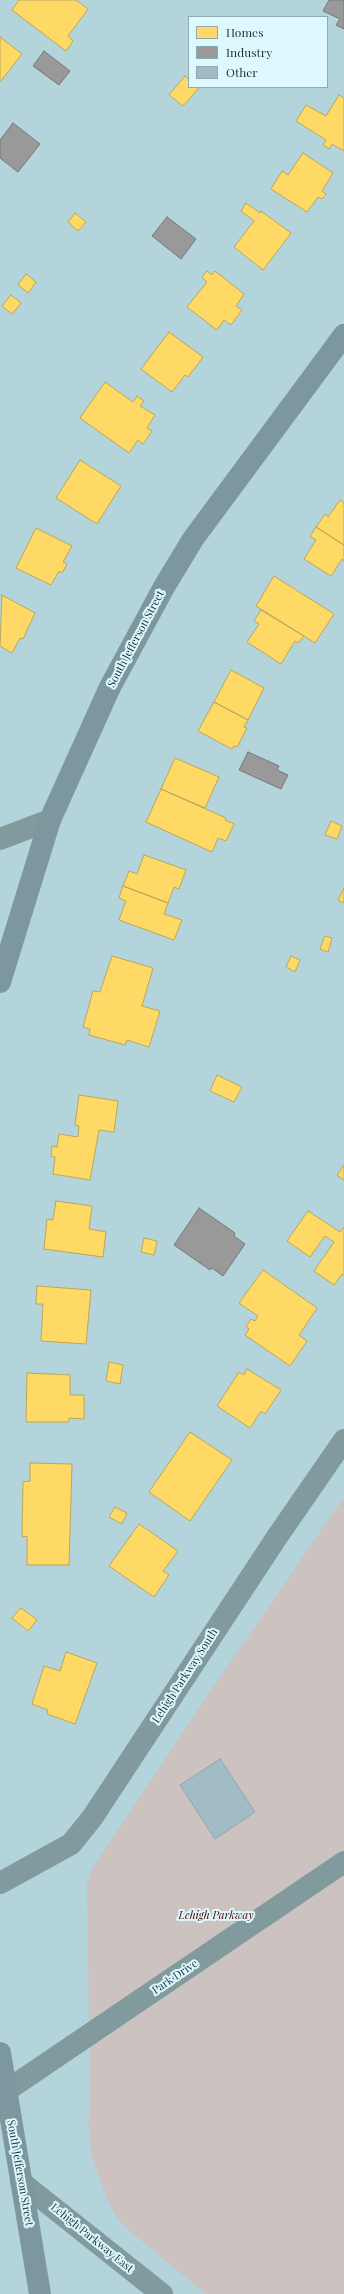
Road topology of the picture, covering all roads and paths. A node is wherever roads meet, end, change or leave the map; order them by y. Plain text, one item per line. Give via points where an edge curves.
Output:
1 (344, 334) edge
2 (50, 820) junction
3 (0, 839) edge
4 (0, 982) edge
5 (344, 1440) edge
6 (344, 1862) edge
7 (0, 1883) edge
8 (0, 2053) edge
9 (6, 2091) junction
10 (5, 2116) edge
11 (21, 2182) junction
12 (40, 2294) edge
13 (162, 2294) edge

1 - 2 main road, South Jefferson Street via 193,539 110,687
2 - 3 street
2 - 4 main road, South Jefferson Street
5 - 7 street, Lehigh Parkway South via 92,1818 70,1844
6 - 9 street, Park Drive
8 - 9 main road, South Jefferson Street
9 - 10 main road, South Jefferson Street
10 - 11 main road, South Jefferson Street
11 - 12 main road, South Jefferson Street
11 - 13 street, Lehigh Parkway East

